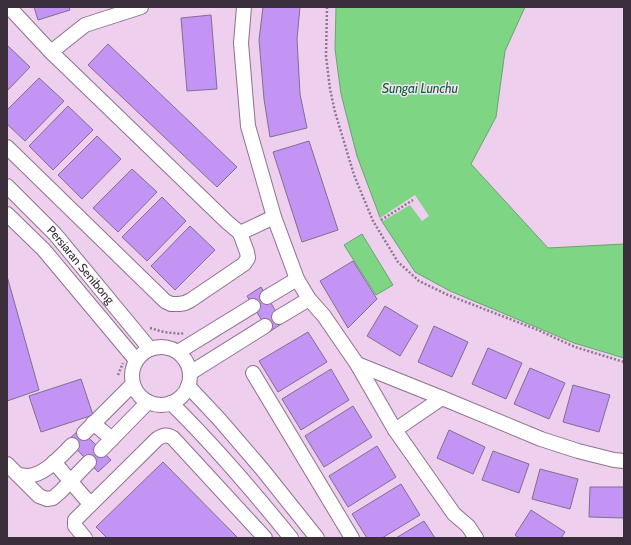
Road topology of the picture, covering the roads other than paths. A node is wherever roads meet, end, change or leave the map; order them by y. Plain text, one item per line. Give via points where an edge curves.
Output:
1 (9, 7) edge
2 (141, 7) edge
3 (244, 7) edge
4 (51, 52) junction
5 (7, 147) edge
6 (7, 186) edge
7 (7, 214) edge
8 (274, 217) junction
9 (240, 233) junction
10 (297, 279) junction
11 (267, 297) dead end
12 (309, 299) junction
13 (253, 306) dead end
14 (279, 317) dead end
15 (234, 318) junction
16 (265, 326) dead end
17 (246, 338) junction
18 (150, 349) junction
19 (178, 352) junction
20 (136, 360) junction
21 (357, 364) junction
22 (253, 373) dead end
23 (189, 380) junction
24 (133, 384) junction
25 (442, 398) junction
26 (148, 402) junction
27 (171, 403) junction
28 (395, 430) junction
29 (112, 439) junction
30 (72, 445) dead end
31 (101, 450) dead end
32 (624, 461) edge
33 (54, 462) junction
34 (89, 462) dead end
35 (7, 464) edge
36 (18, 475) junction
37 (71, 481) junction
38 (91, 504) junction
39 (85, 538) edge
40 (265, 538) edge
41 (291, 538) edge
42 (317, 538) edge
43 (352, 538) edge
44 (476, 538) edge

1 - 4 street
2 - 4 street via 85,25
3 - 8 street via 241,43 248,126
4 - 9 street
5 - 9 street via 171,304 191,300 244,264 248,258
6 - 18 street, Persiaran Senibong via 55,234
7 - 20 street, Persiaran Senibong via 44,250
8 - 9 street
8 - 10 street
10 - 11 street
10 - 12 street
12 - 14 street
12 - 21 street
13 - 15 street
15 - 17 street
15 - 19 street
16 - 17 street
17 - 23 street
18 - 19 street via 160,347
18 - 20 street
19 - 23 street via 188,365
20 - 24 street via 132,368
21 - 25 street
21 - 28 street
22 - 43 street
23 - 27 street via 185,392
23 - 42 street
24 - 26 street via 138,394
24 - 29 street via 89,428
25 - 28 street
25 - 32 street via 578,452
26 - 27 street via 161,405
26 - 29 street
27 - 41 street via 247,485
28 - 44 street via 454,514 468,526
29 - 31 street
30 - 33 street
33 - 36 street via 36,474
33 - 37 street
34 - 37 street
35 - 36 street
36 - 37 street via 39,496 47,498 53,498
37 - 38 street
38 - 39 street via 75,520 75,526
38 - 40 street via 157,439 168,435

